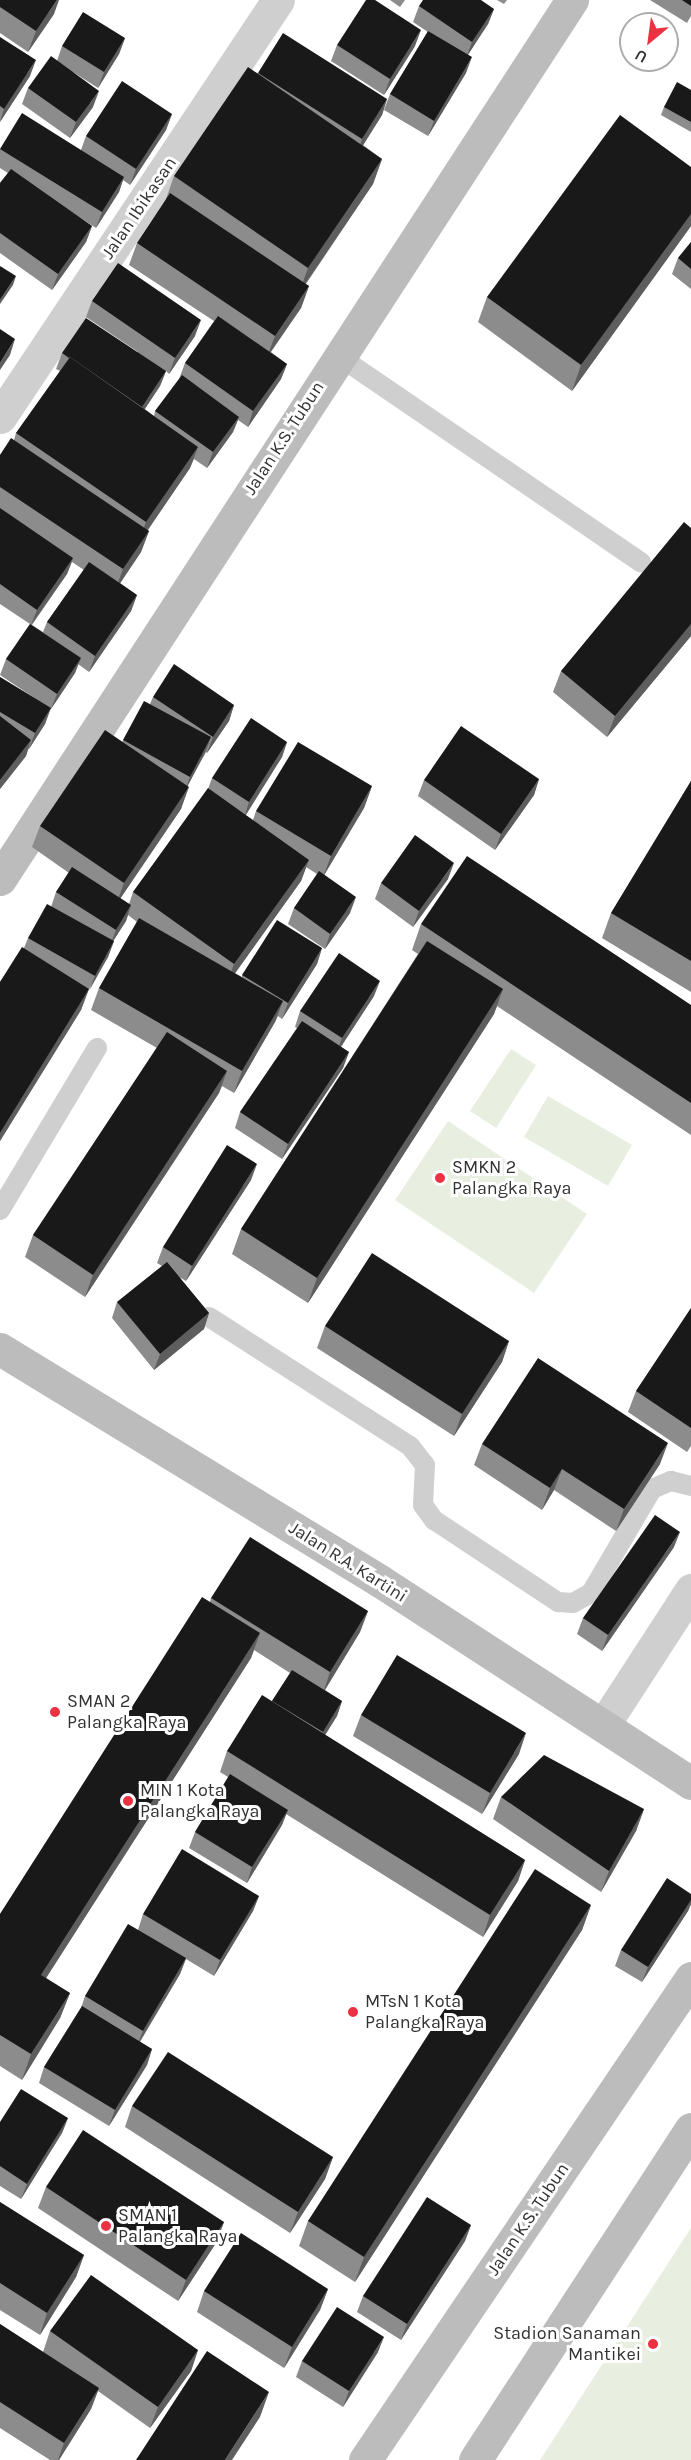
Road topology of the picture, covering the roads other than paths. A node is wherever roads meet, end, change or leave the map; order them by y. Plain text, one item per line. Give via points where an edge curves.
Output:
1 (279, 0) edge
2 (572, 0) edge
3 (338, 355) junction
4 (0, 417) edge
5 (641, 562) dead end
6 (0, 879) edge
7 (97, 1048) dead end
8 (0, 1210) edge
9 (209, 1317) edge
10 (0, 1350) edge
11 (691, 1486) edge
12 (687, 1604) edge
13 (604, 1724) junction
14 (691, 1783) edge
15 (691, 1978) edge
16 (691, 2129) edge
17 (365, 2460) edge
18 (475, 2460) edge

1 - 4 street, Jalan Ibikasan
2 - 3 street, Jalan K.S. Tubun
3 - 5 lane
3 - 6 street, Jalan K.S. Tubun
7 - 8 lane
9 - 11 lane via 410,1446 425,1465 423,1505 434,1520 558,1602 573,1603 591,1593 652,1489 671,1481
10 - 13 street, Jalan R.A. Kartini
12 - 13 street
13 - 14 street, Jalan R.A. Kartini
15 - 17 street, Jalan K.S. Tubun
16 - 18 street

